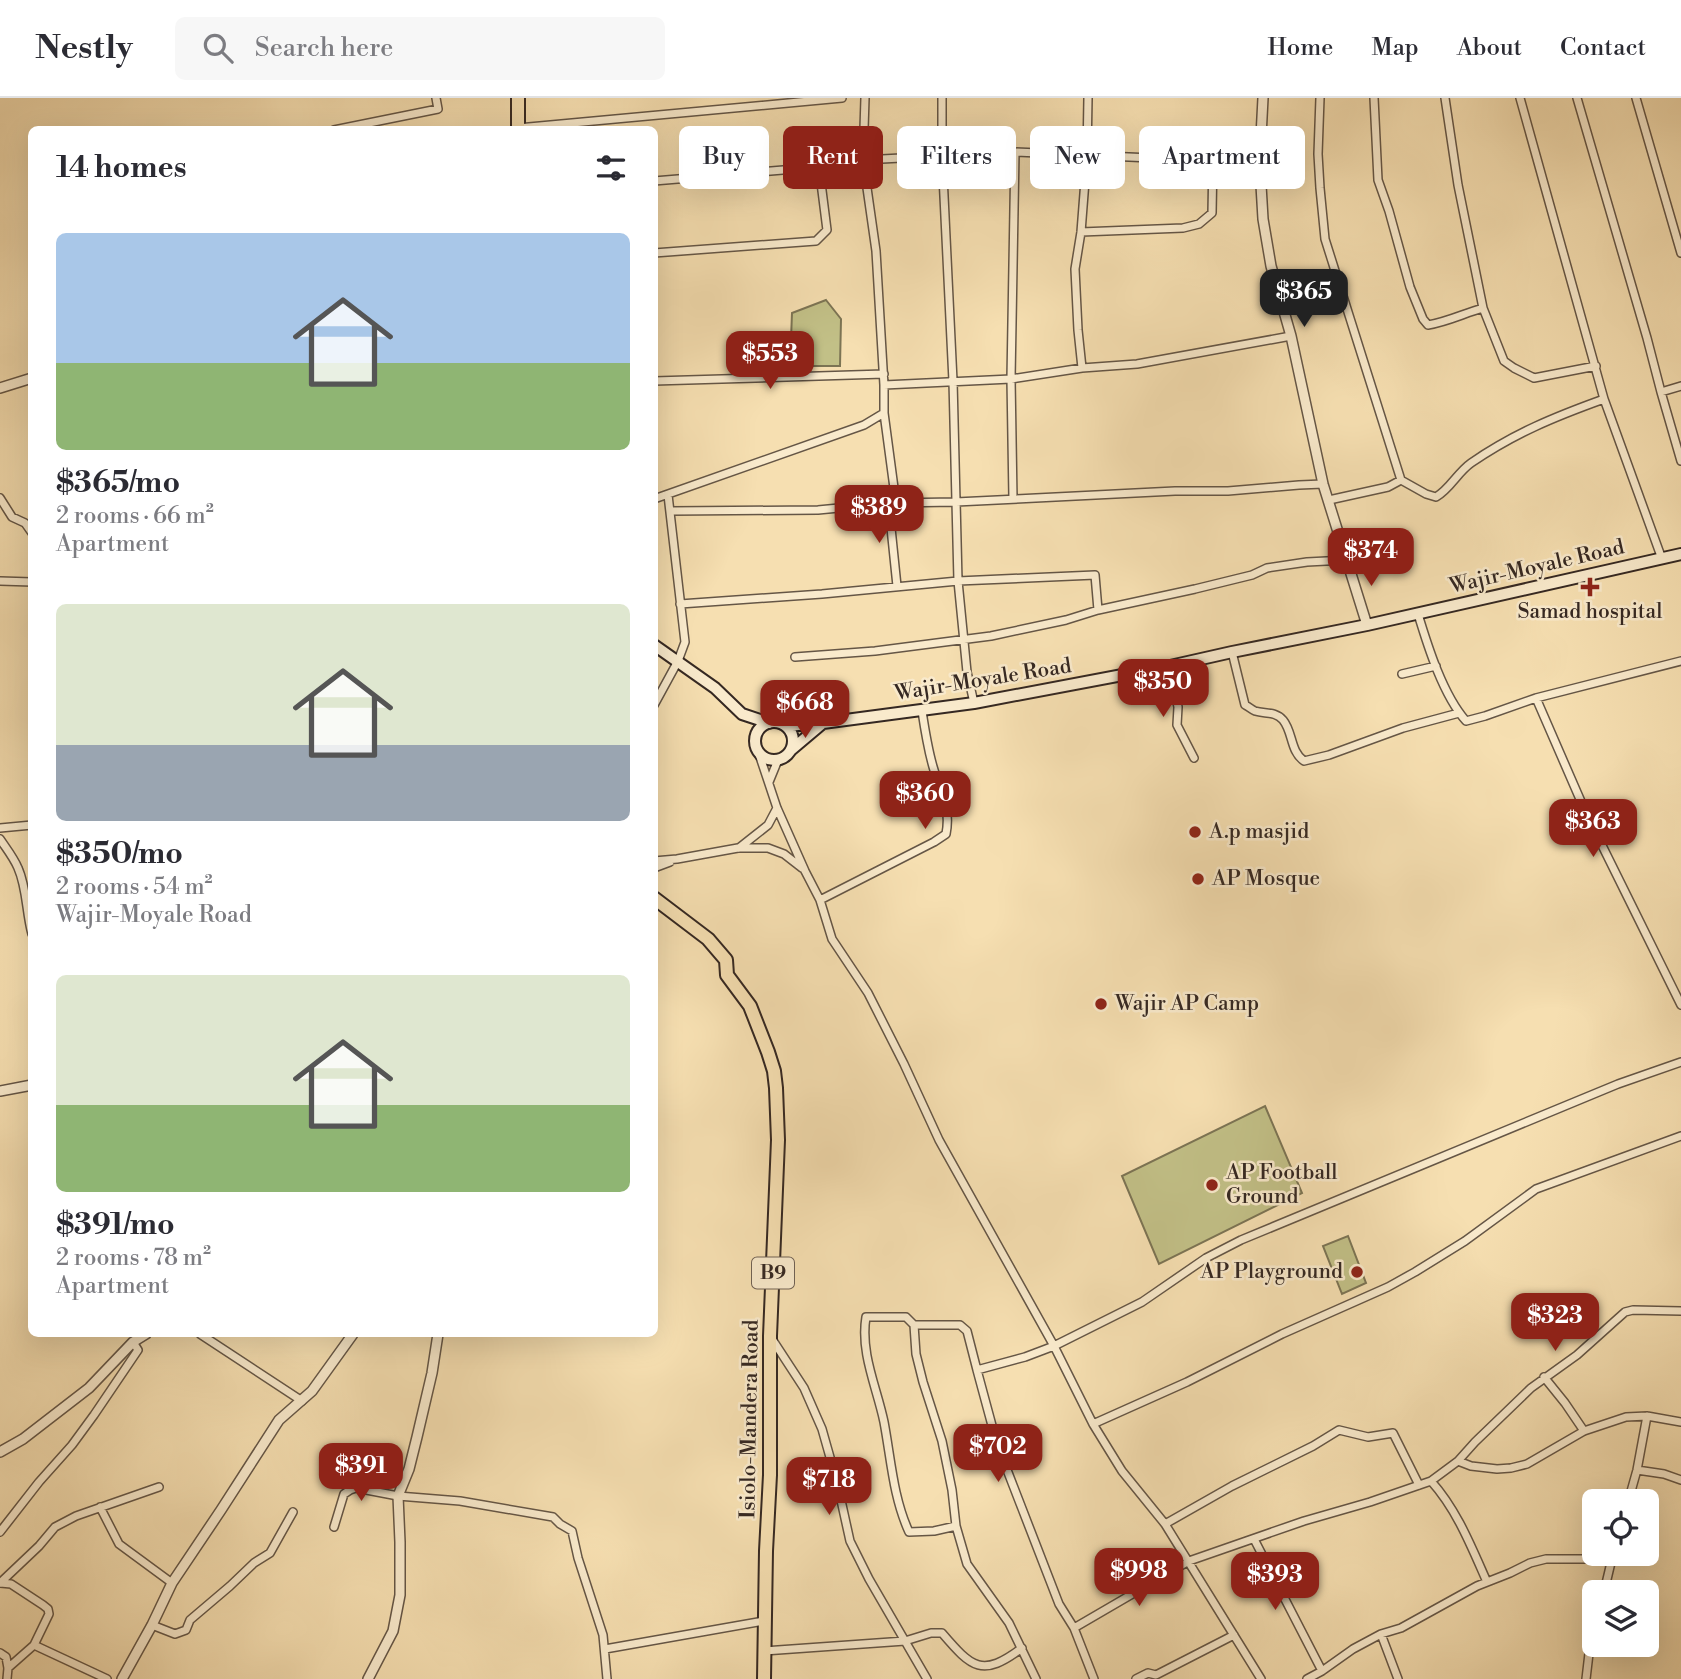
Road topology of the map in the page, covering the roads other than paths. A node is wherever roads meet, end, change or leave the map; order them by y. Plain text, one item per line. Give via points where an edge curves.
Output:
1 (436, 98) edge
2 (518, 98) edge
3 (842, 98) edge
4 (866, 98) edge
5 (942, 98) edge
6 (1088, 98) edge
7 (1263, 98) edge
8 (1320, 98) edge
9 (1374, 98) edge
10 (1445, 98) edge
11 (1520, 98) edge
12 (1577, 98) edge
13 (1636, 98) edge
14 (354, 126) edge
15 (518, 126) edge
16 (549, 126) edge
17 (865, 126) edge
18 (942, 126) edge
19 (1088, 126) edge
20 (1262, 126) edge
21 (783, 170) edge
22 (658, 181) edge
23 (822, 189) edge
24 (867, 189) edge
25 (944, 189) edge
26 (1014, 189) edge
27 (1084, 189) edge
28 (1212, 189) edge
29 (1262, 189) edge
30 (1081, 232) junction
31 (658, 253) edge
32 (1681, 253) edge
33 (1483, 307) junction
34 (1291, 336) junction
35 (1595, 366) junction
36 (1082, 368) junction
37 (884, 374) junction
38 (28, 379) edge
39 (1011, 379) junction
40 (658, 381) edge
41 (953, 381) junction
42 (884, 385) junction
43 (1681, 386) edge
44 (0, 388) edge
45 (1661, 392) junction
46 (1604, 399) junction
47 (884, 413) junction
48 (1681, 461) edge
49 (1401, 480) junction
50 (1324, 484) junction
51 (668, 495) junction
52 (0, 498) edge
53 (658, 498) edge
54 (1013, 499) junction
55 (1329, 500) junction
56 (956, 502) junction
57 (894, 503) junction
58 (671, 511) junction
59 (28, 527) edge
60 (1681, 554) edge
61 (1662, 559) junction
62 (1346, 560) junction
63 (0, 581) edge
64 (958, 581) junction
65 (28, 582) edge
66 (897, 586) junction
67 (680, 604) junction
68 (1098, 610) junction
69 (1418, 614) junction
70 (1367, 625) junction
71 (963, 639) junction
72 (658, 648) edge
73 (1232, 652) junction
74 (795, 657) dead end
75 (678, 661) junction
76 (1681, 661) edge
77 (1170, 666) junction
78 (1436, 666) junction
79 (1402, 674) dead end
80 (658, 698) edge
81 (1536, 698) junction
82 (974, 704) junction
83 (922, 711) junction
84 (1459, 713) junction
85 (742, 714) junction
86 (769, 723) junction
87 (823, 723) junction
88 (786, 726) junction
89 (757, 746) junction
90 (791, 750) junction
91 (1194, 758) dead end
92 (778, 760) junction
93 (769, 783) junction
94 (777, 808) junction
95 (28, 825) edge
96 (0, 828) edge
97 (0, 839) edge
98 (738, 848) junction
99 (677, 859) junction
100 (658, 861) edge
101 (658, 866) edge
102 (805, 871) junction
103 (820, 900) junction
104 (660, 905) edge
105 (28, 921) edge
106 (1681, 1005) edge
107 (1681, 1062) edge
108 (28, 1086) edge
109 (0, 1091) edge
110 (1681, 1136) edge
111 (1681, 1311) edge
112 (914, 1325) junction
113 (770, 1336) junction
114 (140, 1337) edge
115 (205, 1337) edge
116 (351, 1337) edge
117 (438, 1337) edge
118 (1054, 1346) junction
119 (977, 1370) junction
120 (1544, 1377) junction
121 (302, 1401) junction
122 (1647, 1416) junction
123 (1681, 1422) edge
124 (1093, 1424) junction
125 (1584, 1431) junction
126 (0, 1452) edge
127 (1458, 1461) junction
128 (1637, 1470) junction
129 (1430, 1480) junction
130 (1681, 1480) edge
131 (1419, 1485) junction
132 (159, 1487) dead end
133 (1632, 1489) edge
134 (398, 1496) junction
135 (100, 1507) junction
136 (293, 1512) dead end
137 (1165, 1524) junction
138 (956, 1526) junction
139 (334, 1527) dead end
140 (0, 1532) edge
141 (1254, 1539) junction
142 (1582, 1559) edge
143 (1189, 1562) junction
144 (1487, 1582) junction
145 (0, 1583) edge
146 (172, 1583) junction
147 (764, 1621) junction
148 (152, 1625) junction
149 (1074, 1628) junction
150 (1381, 1634) junction
151 (1234, 1635) junction
152 (905, 1641) junction
153 (34, 1645) junction
154 (1022, 1647) junction
155 (605, 1649) junction
156 (764, 1650) junction
157 (0, 1653) edge
158 (1589, 1657) edge
159 (8, 1668) junction
160 (1322, 1671) junction
161 (7, 1679) edge
162 (107, 1679) edge
163 (122, 1679) edge
164 (368, 1679) edge
165 (607, 1679) edge
166 (764, 1679) edge
167 (927, 1679) edge
168 (1035, 1679) edge
169 (1094, 1679) edge
170 (1136, 1679) edge
171 (1261, 1679) edge
172 (1307, 1679) edge
173 (1398, 1679) edge
174 (1586, 1679) edge

1 - 14 street via 438,109
2 - 15 highway
3 - 16 street
4 - 17 street
5 - 18 street
6 - 19 street
7 - 20 street
8 - 49 street via 1325,239
9 - 33 street via 1378,180 1423,319 1428,324 1440,323
10 - 33 street
11 - 35 street
12 - 45 street
13 - 32 street
21 - 22 street
23 - 31 street via 827,230 816,241
24 - 37 street via 877,251
25 - 41 street
26 - 39 street
27 - 30 street
28 - 30 street via 1212,213 1199,224
29 - 34 street via 1271,266
30 - 36 street via 1075,269
33 - 35 street via 1504,361 1514,368 1534,378
34 - 36 street
34 - 50 street
35 - 46 street
36 - 39 street
37 - 40 street
37 - 42 street
38 - 44 street
39 - 41 street
39 - 54 street
41 - 42 street
41 - 56 street
42 - 47 street
43 - 45 street
45 - 48 street
46 - 49 street via 1508,439 1469,465 1439,496 1432,497
46 - 61 street
47 - 51 street via 864,425
47 - 57 street
49 - 55 street
50 - 54 street
50 - 55 street
51 - 53 street
51 - 58 street
52 - 59 street via 12,517
54 - 56 street
55 - 62 street
56 - 57 street
56 - 64 street
57 - 58 street via 818,510
57 - 66 street via 891,528
58 - 67 street
60 - 61 main road, Wajir-Moyale Road
61 - 69 main road, Wajir-Moyale Road
62 - 68 street via 1267,568
62 - 70 street
63 - 65 street
64 - 66 street
64 - 68 street via 1095,575
64 - 71 street
66 - 67 street
67 - 75 street via 685,642
68 - 71 street
69 - 70 main road, Wajir-Moyale Road
69 - 78 street
70 - 73 main road, Wajir-Moyale Road
71 - 74 street
71 - 82 street
72 - 75 main road
73 - 77 main road, Wajir-Moyale Road
73 - 84 street via 1245,705 1283,720 1297,756 1304,761
75 - 80 street
75 - 85 main road
76 - 81 street
77 - 82 main road, Wajir-Moyale Road
77 - 91 street via 1177,725
78 - 79 street
78 - 84 street
81 - 84 street via 1466,721
81 - 106 street via 1586,813
82 - 83 main road, Wajir-Moyale Road
83 - 87 main road, Wajir-Moyale Road
83 - 103 street via 947,809 946,834
85 - 86 main road
85 - 89 main road
86 - 88 main road
86 - 89 main road via 758,733
87 - 88 main road, Wajir-Moyale Road
87 - 90 main road
88 - 90 main road via 793,738
89 - 92 main road via 763,757
89 - 93 street
90 - 92 main road
92 - 93 street
93 - 94 street
94 - 98 street via 768,825
94 - 102 street
95 - 96 street
97 - 105 street via 18,866
98 - 99 street
98 - 102 street via 768,848
99 - 100 street
99 - 101 street
102 - 103 street
103 - 118 street via 832,939 868,993 939,1140
104 - 113 highway, Isiolo-Mandera Road / B9 via 708,939 726,960 727,975 750,1006 774,1071 778,1140
107 - 118 street via 1241,1240 1142,1302
108 - 109 street
110 - 124 street via 1536,1189 1465,1241 1388,1287
111 - 120 street via 1625,1312
112 - 119 street via 960,1325 967,1331
112 - 138 street via 916,1354 942,1441
112 - 138 street via 906,1317 866,1317 869,1369 884,1420 894,1488 909,1532
113 - 147 highway, Isiolo-Mandera Road / B9
113 - 152 street via 804,1388 822,1429 850,1541
114 - 126 street via 89,1388
114 - 140 street via 138,1350 94,1415
115 - 121 street
116 - 121 street
117 - 134 street via 415,1448
118 - 119 street
118 - 124 street
119 - 149 street via 997,1444 1059,1604
120 - 125 street
120 - 127 street
121 - 146 street via 279,1420
122 - 123 street
122 - 125 street via 1626,1417
122 - 128 street
124 - 137 street via 1122,1471
125 - 127 street via 1527,1464 1497,1469
127 - 129 street
128 - 130 street
128 - 133 street
129 - 131 street
129 - 144 street via 1456,1514
131 - 137 street via 1393,1433 1368,1437 1339,1430
131 - 141 street
132 - 135 street
134 - 139 street via 350,1490 344,1494
134 - 155 street via 553,1517 572,1531
134 - 164 street via 401,1595 393,1630
135 - 145 street via 55,1527
135 - 146 street via 119,1544
136 - 148 street via 270,1553 190,1620 186,1630 175,1634
137 - 143 street
138 - 154 street via 967,1564
141 - 143 street
141 - 160 street
142 - 144 street via 1546,1559
143 - 149 street
143 - 151 street
144 - 150 street
145 - 153 street via 11,1584 48,1609
146 - 148 street
147 - 155 street
147 - 156 highway, Isiolo-Mandera Road / B9
148 - 163 street
149 - 169 street
150 - 160 street
150 - 173 street
151 - 170 street via 1156,1675 1148,1673
151 - 171 street
152 - 154 street via 942,1633 967,1661 980,1667 1006,1659
152 - 156 street
152 - 167 street
153 - 159 street
153 - 162 street
154 - 168 street
155 - 165 street
156 - 166 highway, Isiolo-Mandera Road / B9
157 - 159 street
158 - 174 street
159 - 161 street
160 - 172 street

